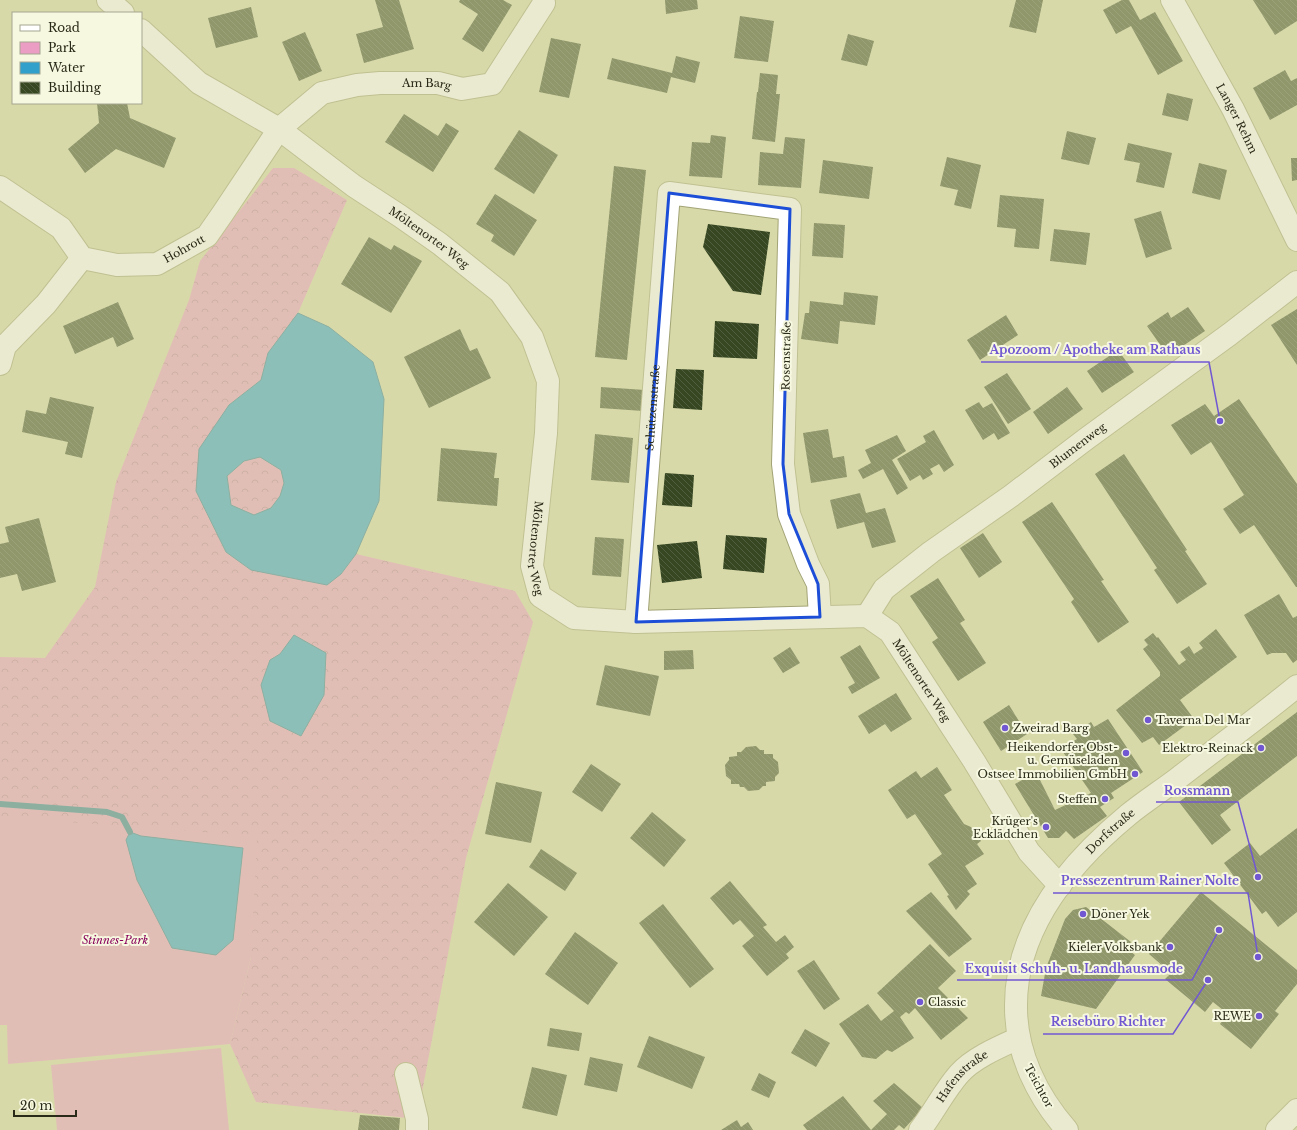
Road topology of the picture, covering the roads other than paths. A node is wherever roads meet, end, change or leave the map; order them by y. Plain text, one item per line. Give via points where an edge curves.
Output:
1 (108, 0) edge
2 (1172, 0) edge
3 (544, 3) dead end
4 (122, 12) edge
5 (142, 31) edge
6 (279, 129) junction
7 (0, 187) edge
8 (669, 193) joint
9 (1297, 240) edge
10 (82, 258) junction
11 (1297, 282) edge
12 (0, 364) edge
13 (867, 616) junction
14 (820, 617) junction
15 (636, 622) junction
16 (1297, 686) edge
17 (1060, 886) junction
18 (1019, 1038) junction
19 (406, 1074) dead end
20 (1297, 1110) edge
21 (416, 1130) edge
22 (920, 1130) edge
23 (1067, 1130) edge
24 (1277, 1130) edge

1 - 4 street
2 - 9 street, Langer Rehm via 1234,109
3 - 6 street, Am Barg via 492,84 462,89 438,83 357,85 322,93
5 - 6 street, Möltenorter Weg via 199,83
6 - 10 street, Hohrott via 207,236 157,264 117,265
6 - 15 street, Möltenorter Weg via 354,186 452,254 500,292 519,317 532,337 548,381 546,433 532,566 540,596 574,618
7 - 10 street via 61,228
8 - 14 street, Rosenstraße via 790,209 783,464 789,514 818,584
8 - 15 street, Schützenstraße
10 - 12 street via 46,304 5,346
11 - 13 street, Blumenweg via 1011,496 931,552 884,590
13 - 14 street, Möltenorter Weg
13 - 17 street, Möltenorter Weg via 890,632 974,761 1029,852
14 - 15 street, Möltenorter Weg
16 - 17 street, Dorfstraße via 1129,815 1093,847
17 - 18 street, Dorfstraße via 1049,900 1029,937 1019,969 1016,1013
18 - 22 street, Hafenstraße via 976,1060 959,1074
18 - 23 street, Teichtor via 1026,1063 1043,1097
19 - 21 street via 417,1119
20 - 24 street

